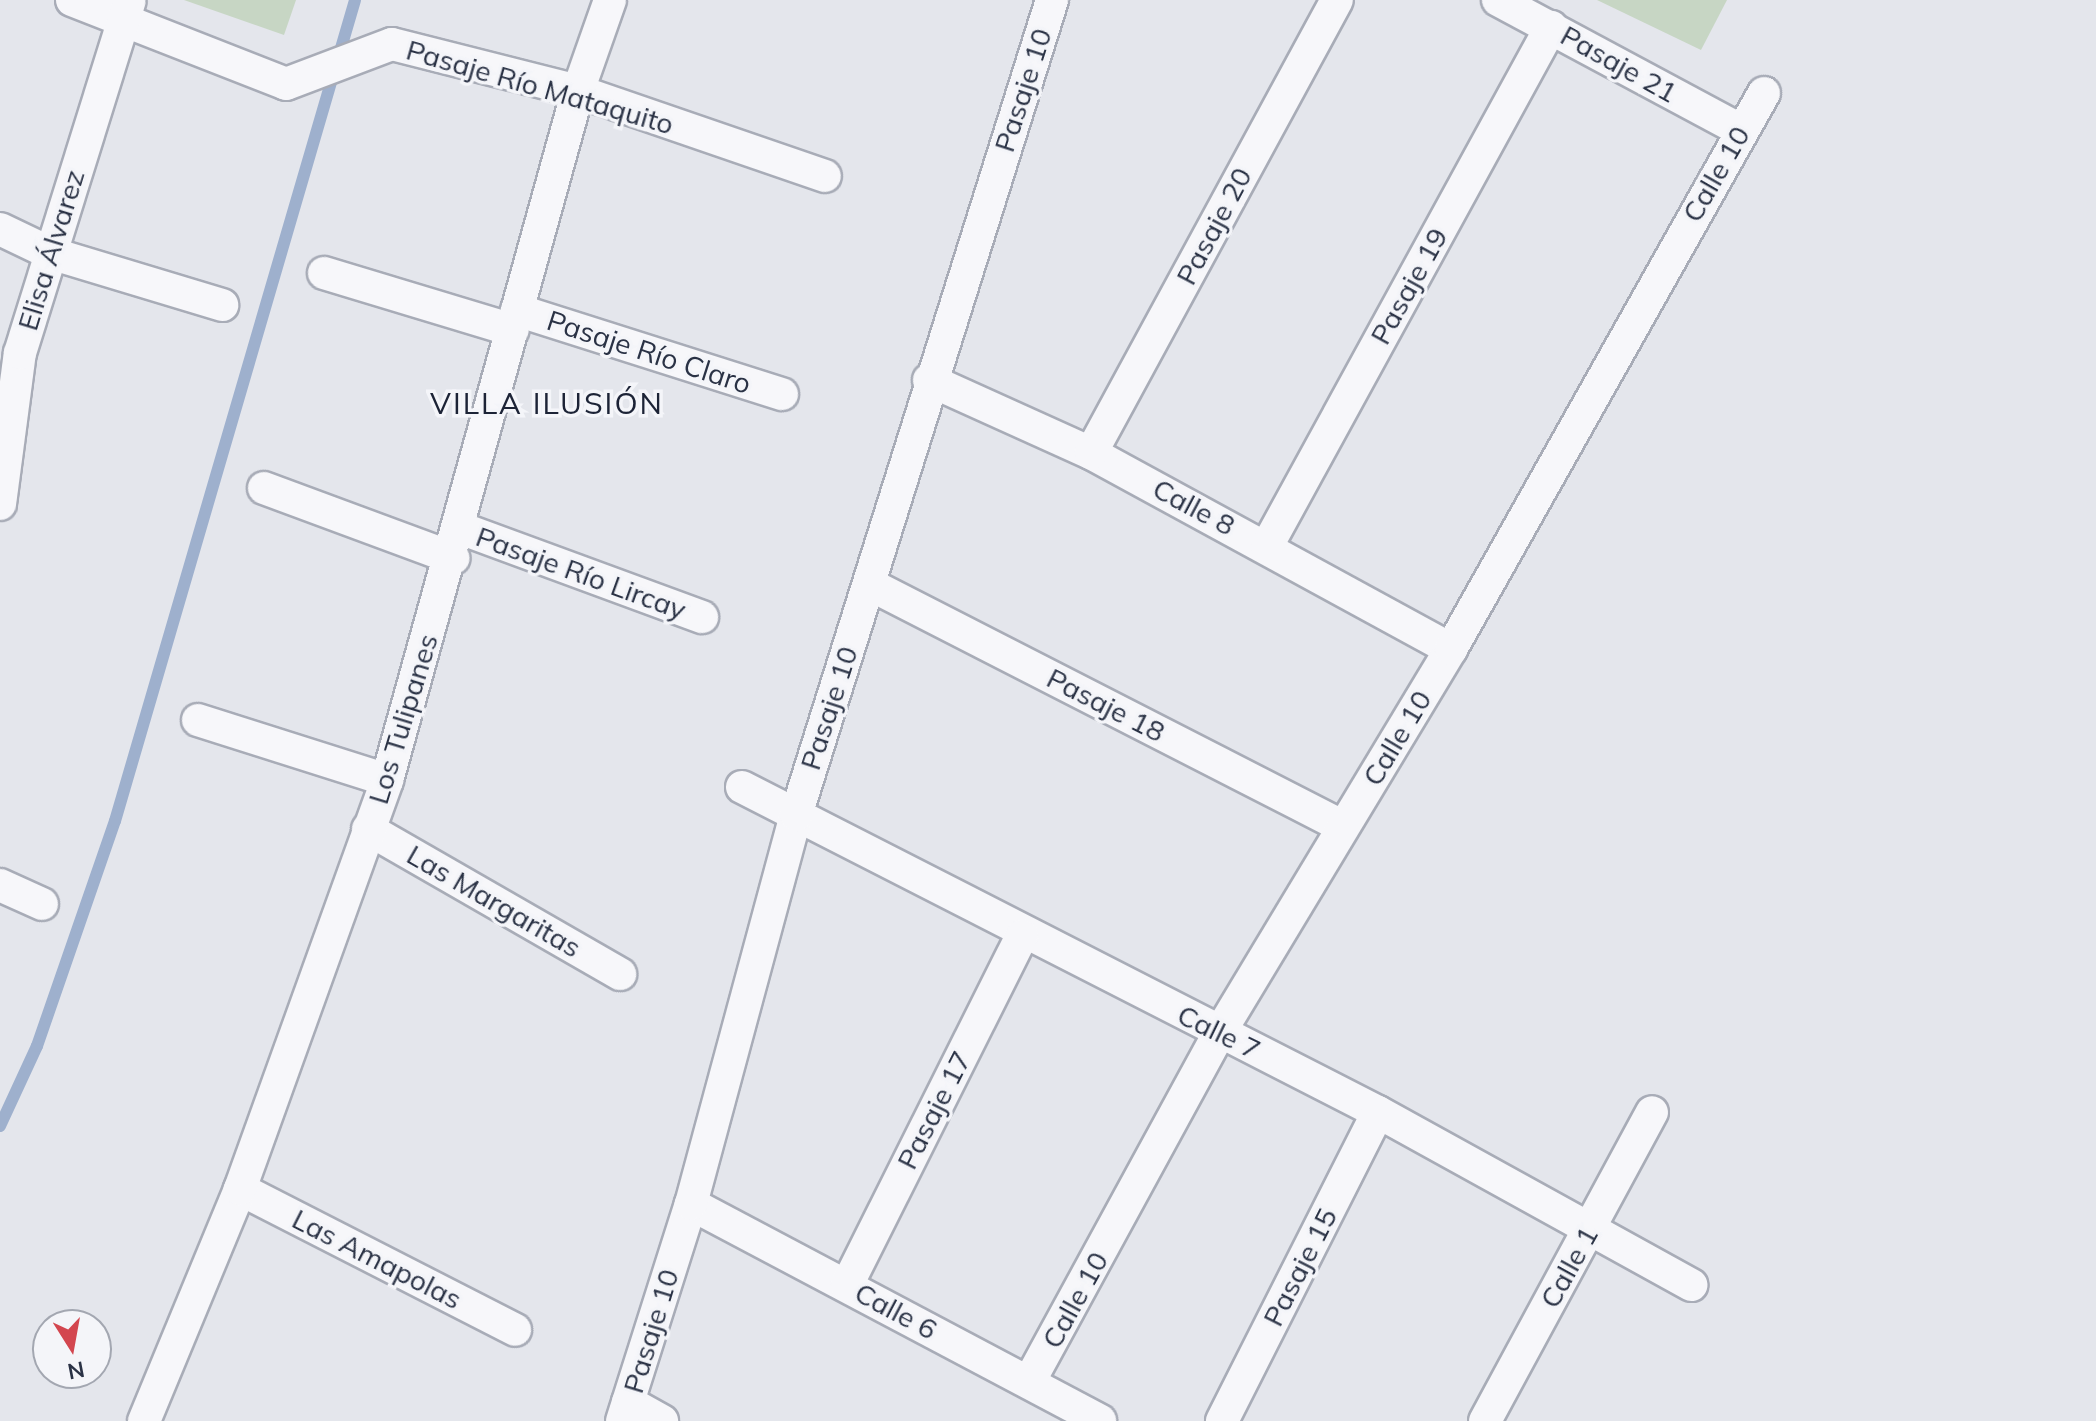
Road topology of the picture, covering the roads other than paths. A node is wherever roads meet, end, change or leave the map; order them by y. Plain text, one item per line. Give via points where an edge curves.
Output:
1 (72, 0) edge
2 (610, 0) edge
3 (1052, 0) edge
4 (1337, 0) edge
5 (1498, 0) edge
6 (126, 11) edge
7 (1551, 27) junction
8 (578, 91) junction
9 (1764, 93) dead end
10 (1740, 130) junction
11 (825, 176) dead end
12 (0, 229) edge
13 (50, 253) junction
14 (324, 273) dead end
15 (222, 305) dead end
16 (515, 320) junction
17 (929, 380) junction
18 (782, 394) dead end
19 (1091, 453) junction
20 (264, 488) dead end
21 (0, 504) edge
22 (456, 543) junction
23 (1267, 546) junction
24 (869, 584) junction
25 (702, 617) dead end
26 (1451, 649) junction
27 (198, 720) dead end
28 (387, 780) junction
29 (742, 787) dead end
30 (796, 815) junction
31 (1342, 826) junction
32 (368, 829) junction
33 (0, 885) edge
34 (42, 904) dead end
35 (1022, 935) junction
36 (620, 974) dead end
37 (1220, 1032) junction
38 (1378, 1112) junction
39 (1652, 1112) dead end
40 (240, 1189) junction
41 (691, 1204) junction
42 (1590, 1229) junction
43 (847, 1285) junction
44 (1691, 1285) dead end
45 (515, 1330) dead end
46 (1029, 1382) junction
47 (625, 1412) edge
48 (144, 1421) edge
49 (662, 1421) edge
50 (1100, 1421) edge
51 (1222, 1421) edge
52 (1485, 1421) edge

1 - 6 street, Pasaje Río Mataquito
2 - 8 street, Los Tulipanes
3 - 17 street, Pasaje 10
4 - 19 street, Pasaje 20
5 - 7 street, Pasaje 21
6 - 8 street, Pasaje Río Mataquito via 286,84 392,44
6 - 13 street, Elisa Álvarez
7 - 10 street, Pasaje 21
7 - 23 street, Pasaje 19
8 - 11 street, Pasaje Río Mataquito
8 - 16 street, Los Tulipanes
9 - 10 street, Calle 10
10 - 26 street, Calle 10
12 - 13 street
13 - 15 street
13 - 21 street, Elisa Álvarez via 20,353
14 - 16 street, Pasaje Río Claro
16 - 18 street, Pasaje Río Claro
16 - 22 street, Los Tulipanes
17 - 19 street, Calle 8
17 - 24 street, Pasaje 10
19 - 23 street, Calle 8
20 - 22 street, Pasaje Río Lircay
22 - 25 street, Pasaje Río Lircay
22 - 28 street, Los Tulipanes
23 - 26 street, Calle 8
24 - 30 street, Pasaje 10
24 - 31 street, Pasaje 18
26 - 31 street, Calle 10
27 - 28 street
28 - 32 street, Los Tulipanes
29 - 30 street, Calle 7
30 - 35 street, Calle 7
30 - 41 street, Pasaje 10
31 - 37 street, Calle 10
32 - 36 street, Las Margaritas
32 - 40 street, Los Tulipanes
33 - 34 street
35 - 37 street, Calle 7
35 - 43 street, Pasaje 17
37 - 38 street, Calle 7
37 - 46 street, Calle 10
38 - 42 street, Calle 7
38 - 51 street, Pasaje 15
39 - 42 street, Calle 1
40 - 45 street, Las Amapolas
40 - 48 street, Los Tulipanes
41 - 43 street, Calle 6
41 - 47 street, Pasaje 10
42 - 44 street, Calle 7
42 - 52 street, Calle 1
43 - 46 street, Calle 6
46 - 50 street, Calle 6
47 - 49 street

